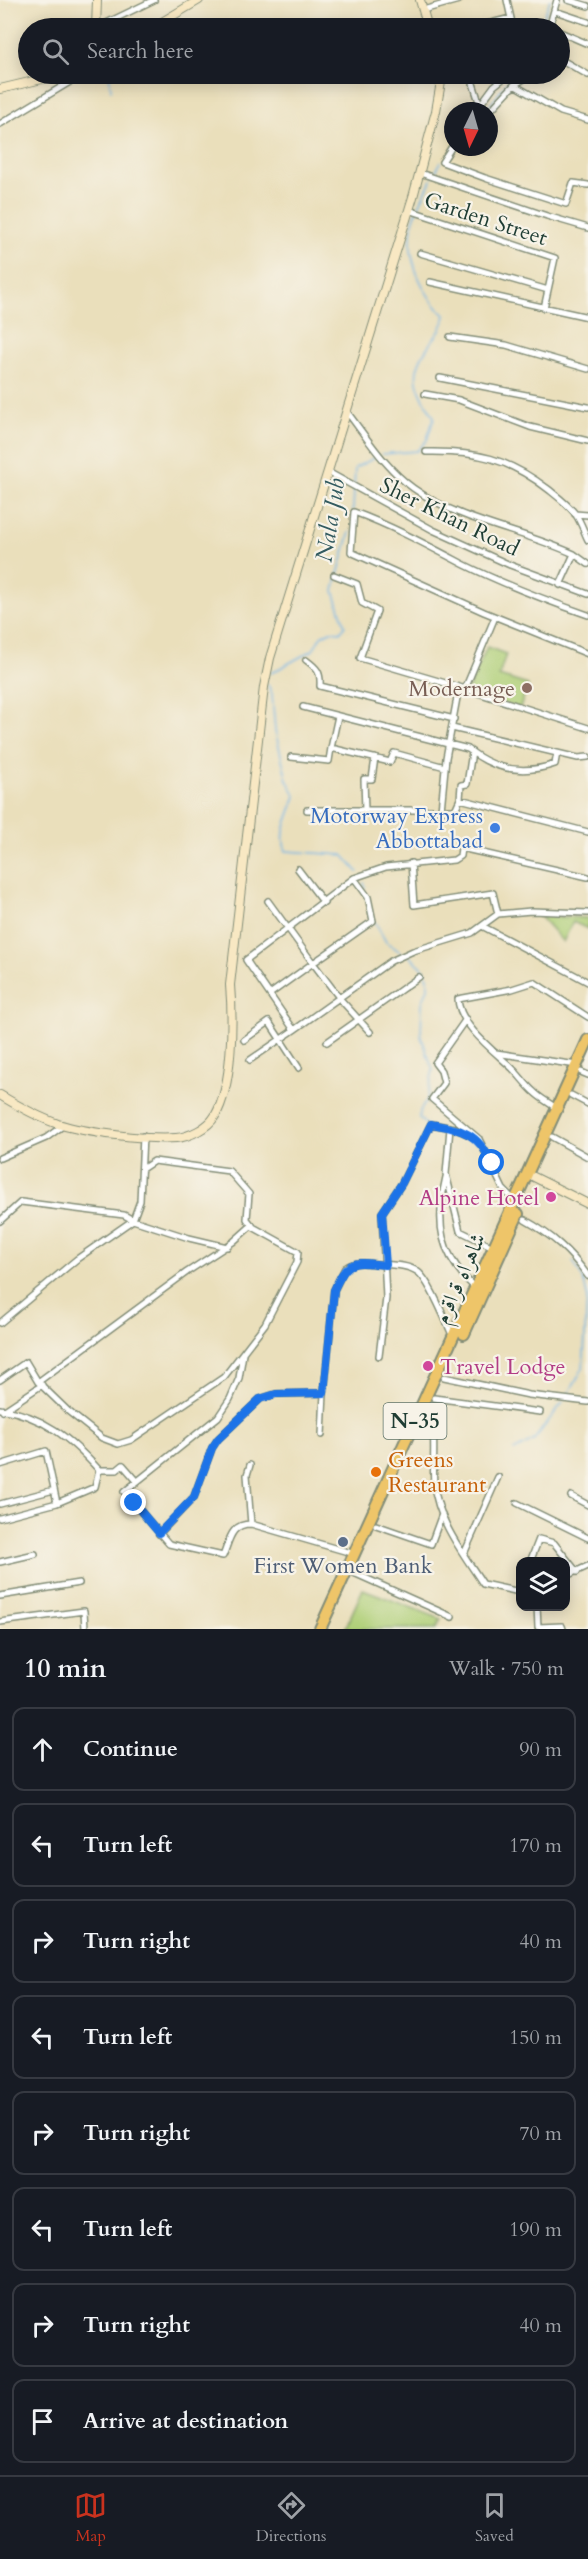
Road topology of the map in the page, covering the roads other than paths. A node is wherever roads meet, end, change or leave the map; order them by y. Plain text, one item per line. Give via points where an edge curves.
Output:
1 (98, 0) edge
2 (154, 0) edge
3 (199, 0) edge
4 (420, 0) edge
5 (459, 0) edge
6 (507, 0) edge
7 (556, 0) edge
8 (568, 0) edge
9 (588, 6) edge
10 (423, 10) junction
11 (555, 11) junction
12 (97, 18) edge
13 (117, 18) edge
14 (169, 18) edge
15 (425, 18) edge
16 (511, 18) edge
17 (553, 18) edge
18 (588, 22) edge
19 (570, 36) edge
20 (588, 44) edge
21 (570, 65) edge
22 (588, 75) edge
23 (21, 84) edge
24 (66, 84) edge
25 (441, 84) edge
26 (473, 84) edge
27 (496, 84) edge
28 (514, 85) joint
29 (0, 89) edge
30 (498, 102) edge
31 (588, 120) edge
32 (0, 124) edge
33 (446, 156) edge
34 (420, 173) junction
35 (588, 185) edge
36 (409, 210) junction
37 (588, 228) edge
38 (420, 253) dead end
39 (430, 282) dead end
40 (548, 290) junction
41 (544, 308) junction
42 (588, 317) edge
43 (450, 337) dead end
44 (588, 369) edge
45 (440, 378) dead end
46 (425, 394) dead end
47 (588, 407) edge
48 (347, 412) junction
49 (588, 441) edge
50 (426, 452) dead end
51 (328, 472) junction
52 (575, 514) junction
53 (588, 515) edge
54 (588, 540) edge
55 (574, 555) junction
56 (588, 564) edge
57 (334, 575) dead end
58 (560, 585) junction
59 (588, 594) edge
60 (588, 615) edge
61 (495, 617) junction
62 (588, 654) edge
63 (306, 660) dead end
64 (462, 688) junction
65 (303, 707) dead end
66 (338, 716) junction
67 (453, 719) junction
68 (452, 728) junction
69 (588, 728) edge
70 (449, 745) junction
71 (331, 748) junction
72 (472, 752) junction
73 (557, 753) junction
74 (291, 757) dead end
75 (588, 757) edge
76 (375, 758) junction
77 (446, 767) junction
78 (460, 799) junction
79 (307, 810) dead end
80 (441, 810) junction
81 (365, 811) junction
82 (588, 832) edge
83 (411, 863) junction
84 (298, 868) dead end
85 (588, 877) edge
86 (354, 878) junction
87 (268, 901) dead end
88 (324, 903) junction
89 (588, 913) edge
90 (498, 914) junction
91 (482, 926) junction
92 (288, 930) junction
93 (313, 963) junction
94 (419, 977) dead end
95 (588, 982) edge
96 (270, 994) junction
97 (339, 998) junction
98 (588, 1017) edge
99 (466, 1019) junction
100 (359, 1021) junction
101 (294, 1030) junction
102 (370, 1032) dead end
103 (244, 1040) dead end
104 (280, 1040) junction
105 (588, 1040) edge
106 (327, 1042) dead end
107 (493, 1052) junction
108 (588, 1058) edge
109 (250, 1060) dead end
110 (299, 1068) dead end
111 (582, 1071) edge
112 (0, 1095) edge
113 (571, 1095) junction
114 (588, 1104) edge
115 (557, 1109) junction
116 (64, 1125) junction
117 (450, 1128) junction
118 (143, 1136) junction
119 (552, 1137) junction
120 (478, 1139) junction
121 (588, 1157) edge
122 (0, 1158) edge
123 (142, 1169) junction
124 (446, 1174) junction
125 (534, 1177) junction
126 (588, 1204) edge
127 (517, 1211) junction
128 (134, 1220) junction
129 (0, 1221) edge
130 (252, 1225) junction
131 (227, 1247) junction
132 (494, 1248) junction
133 (386, 1265) junction
134 (588, 1276) edge
135 (476, 1289) junction
136 (0, 1323) edge
137 (464, 1325) junction
138 (454, 1338) junction
139 (243, 1353) junction
140 (379, 1356) dead end
141 (444, 1377) junction
142 (0, 1380) edge
143 (40, 1383) junction
144 (324, 1393) junction
145 (434, 1398) junction
146 (588, 1402) edge
147 (429, 1410) junction
148 (2, 1411) edge
149 (540, 1412) dead end
150 (322, 1435) dead end
151 (0, 1465) edge
152 (250, 1465) dead end
153 (99, 1470) junction
154 (498, 1478) dead end
155 (137, 1481) junction
156 (54, 1490) junction
157 (571, 1496) dead end
158 (57, 1503) junction
159 (517, 1503) dead end
160 (0, 1504) edge
161 (588, 1505) edge
162 (442, 1514) junction
163 (0, 1518) edge
164 (251, 1524) junction
165 (376, 1525) junction
166 (159, 1533) junction
167 (588, 1538) edge
168 (35, 1554) dead end
169 (355, 1554) junction
170 (464, 1554) junction
171 (532, 1557) edge
172 (565, 1557) edge
173 (0, 1562) edge
174 (570, 1563) edge
175 (588, 1566) edge
176 (577, 1572) junction
177 (354, 1573) junction
178 (570, 1575) edge
179 (79, 1583) dead end
180 (516, 1589) edge
181 (0, 1596) edge
182 (537, 1611) edge
183 (452, 1617) dead end
184 (0, 1622) edge
185 (85, 1629) edge
186 (320, 1629) edge
187 (328, 1629) edge
188 (563, 1629) edge

1 - 12 street
2 - 13 street
3 - 14 street
4 - 10 street
5 - 10 street
6 - 16 street
7 - 11 street
8 - 9 street
10 - 15 street
11 - 17 street
11 - 18 street
19 - 20 street
21 - 22 street
23 - 29 street
24 - 32 street
25 - 34 street
26 - 27 street via 480,105
28 - 30 street
28 - 31 street via 561,112
33 - 35 street via 442,162 566,204 573,183
34 - 36 street
34 - 37 street
36 - 40 street, Garden Street via 555,258
36 - 48 street
38 - 40 street
39 - 41 street
40 - 41 street, Garden Street
41 - 42 street
43 - 44 street via 506,345
45 - 47 street
46 - 49 street via 459,400 530,427
48 - 51 street
48 - 55 street, Sher Khan Road via 380,454 415,489 454,511
50 - 52 street via 482,456 509,464 561,499
51 - 58 street, Sher Khan Road via 433,530
51 - 118 street via 264,687 231,975 229,1066 221,1099 215,1118 196,1133 177,1138
52 - 53 street
52 - 54 street
55 - 56 street, Sher Khan Road
55 - 58 street
57 - 64 street via 357,584 362,603 377,611 360,658
58 - 59 street, Sher Khan Road
60 - 61 street via 538,598 354,512 351,552
61 - 62 street
61 - 64 street
63 - 67 street via 318,669 320,686
64 - 67 street
64 - 69 street
65 - 66 street
66 - 70 street
66 - 71 street
67 - 68 street
68 - 70 street
68 - 73 street
70 - 72 street
70 - 77 street
71 - 74 street via 329,761
71 - 76 street
72 - 73 street via 501,768 524,772 555,764
72 - 78 street via 467,784 461,785
73 - 75 street
76 - 77 street via 390,762 393,753
76 - 81 street via 372,779 364,779
77 - 80 street
78 - 80 street via 455,810
78 - 82 street
79 - 81 street
80 - 81 street
83 - 85 street via 454,860 460,856 461,848
83 - 86 street
83 - 90 street via 414,905 493,893
84 - 88 street
86 - 88 street
86 - 93 street via 368,897 374,921
87 - 92 street
88 - 92 street
89 - 90 street via 531,910
90 - 91 street
91 - 95 street
91 - 97 street via 472,933 401,956
92 - 93 street
92 - 96 street via 246,960
93 - 96 street
93 - 97 street
94 - 100 street
96 - 101 street
97 - 100 street
97 - 101 street
98 - 99 street via 534,981 458,999
99 - 107 street
99 - 120 street via 435,1063 444,1083 432,1099
100 - 102 street
100 - 106 street
101 - 104 street
103 - 104 street via 269,1022
104 - 109 street
104 - 110 street
105 - 111 highway, شاہراہ قراقرم / N-35
107 - 111 street
107 - 115 street via 534,1093
108 - 111 highway, شاہراہ قراقرم / N-35
111 - 113 highway, شاہراہ قراقرم / N-35
111 - 115 highway, شاہراہ قراقرم / N-35
112 - 116 street
113 - 114 street
113 - 119 highway, شاہراہ قراقرم / N-35
115 - 127 highway, شاہراہ قراقرم / N-35
116 - 118 street
116 - 122 street via 46,1138
117 - 120 street
117 - 124 street
117 - 133 street via 431,1124 402,1183 382,1213
118 - 123 street
119 - 121 street
119 - 125 highway, شاہراہ قراقرم / N-35
120 - 127 street
123 - 128 street
123 - 130 street via 154,1161 229,1171 249,1194 247,1220
124 - 132 street via 460,1231
124 - 135 street via 440,1202 442,1237 456,1270
125 - 126 street
125 - 127 highway, شاہراہ قراقرم / N-35
127 - 132 highway, شاہراہ قراقرم / N-35
127 - 134 street via 573,1254
127 - 137 highway, شاہراہ قراقرم / N-35
128 - 129 street via 101,1211 21,1202
128 - 131 street
128 - 136 street via 77,1259
130 - 131 street
130 - 139 street via 298,1252 297,1262 265,1324
131 - 143 street via 187,1272
132 - 135 highway, شاہراہ قراقرم / N-35
133 - 138 street via 416,1270 422,1276
133 - 140 street
133 - 144 street via 350,1265 341,1274 334,1290
135 - 137 highway, شاہراہ قراقرم / N-35
137 - 138 highway, شاہراہ قراقرم / N-35
137 - 141 highway, شاہراہ قراقرم / N-35
138 - 169 highway, شاہراہ قراقرم / N-35
139 - 143 street via 224,1377 131,1440 118,1444 102,1438
139 - 155 street via 239,1378 218,1417
141 - 145 highway, شاہراہ قراقرم / N-35
141 - 146 street via 529,1395
142 - 143 street via 26,1362
143 - 148 street
144 - 150 street
144 - 166 street via 276,1394 260,1399 218,1439 194,1497
145 - 147 highway, شاہراہ قراقرم / N-35
145 - 149 street
147 - 162 street via 433,1425 434,1487
147 - 165 highway, شاہراہ قراقرم / N-35
148 - 153 street via 23,1413 74,1442
151 - 156 street via 46,1451
152 - 164 street via 247,1475
153 - 155 street via 117,1470 123,1465
153 - 158 street via 95,1487
154 - 170 street
155 - 166 street via 124,1492
156 - 158 street
156 - 160 street
157 - 161 street
158 - 163 street
159 - 167 street
162 - 165 street via 431,1544
162 - 170 street via 447,1530
164 - 166 street via 232,1531 223,1556 169,1544
164 - 169 street
165 - 177 highway, شاہراہ قراقرم / N-35
168 - 173 street
169 - 186 highway, شاہراہ قراقرم / N-35
170 - 180 street via 483,1584
171 - 172 street via 539,1539 554,1543
174 - 176 street
175 - 176 street
176 - 178 street
177 - 183 street
177 - 187 highway, شاہراہ قراقرم / N-35
179 - 181 street
182 - 188 street via 538,1627
184 - 185 street via 84,1611

